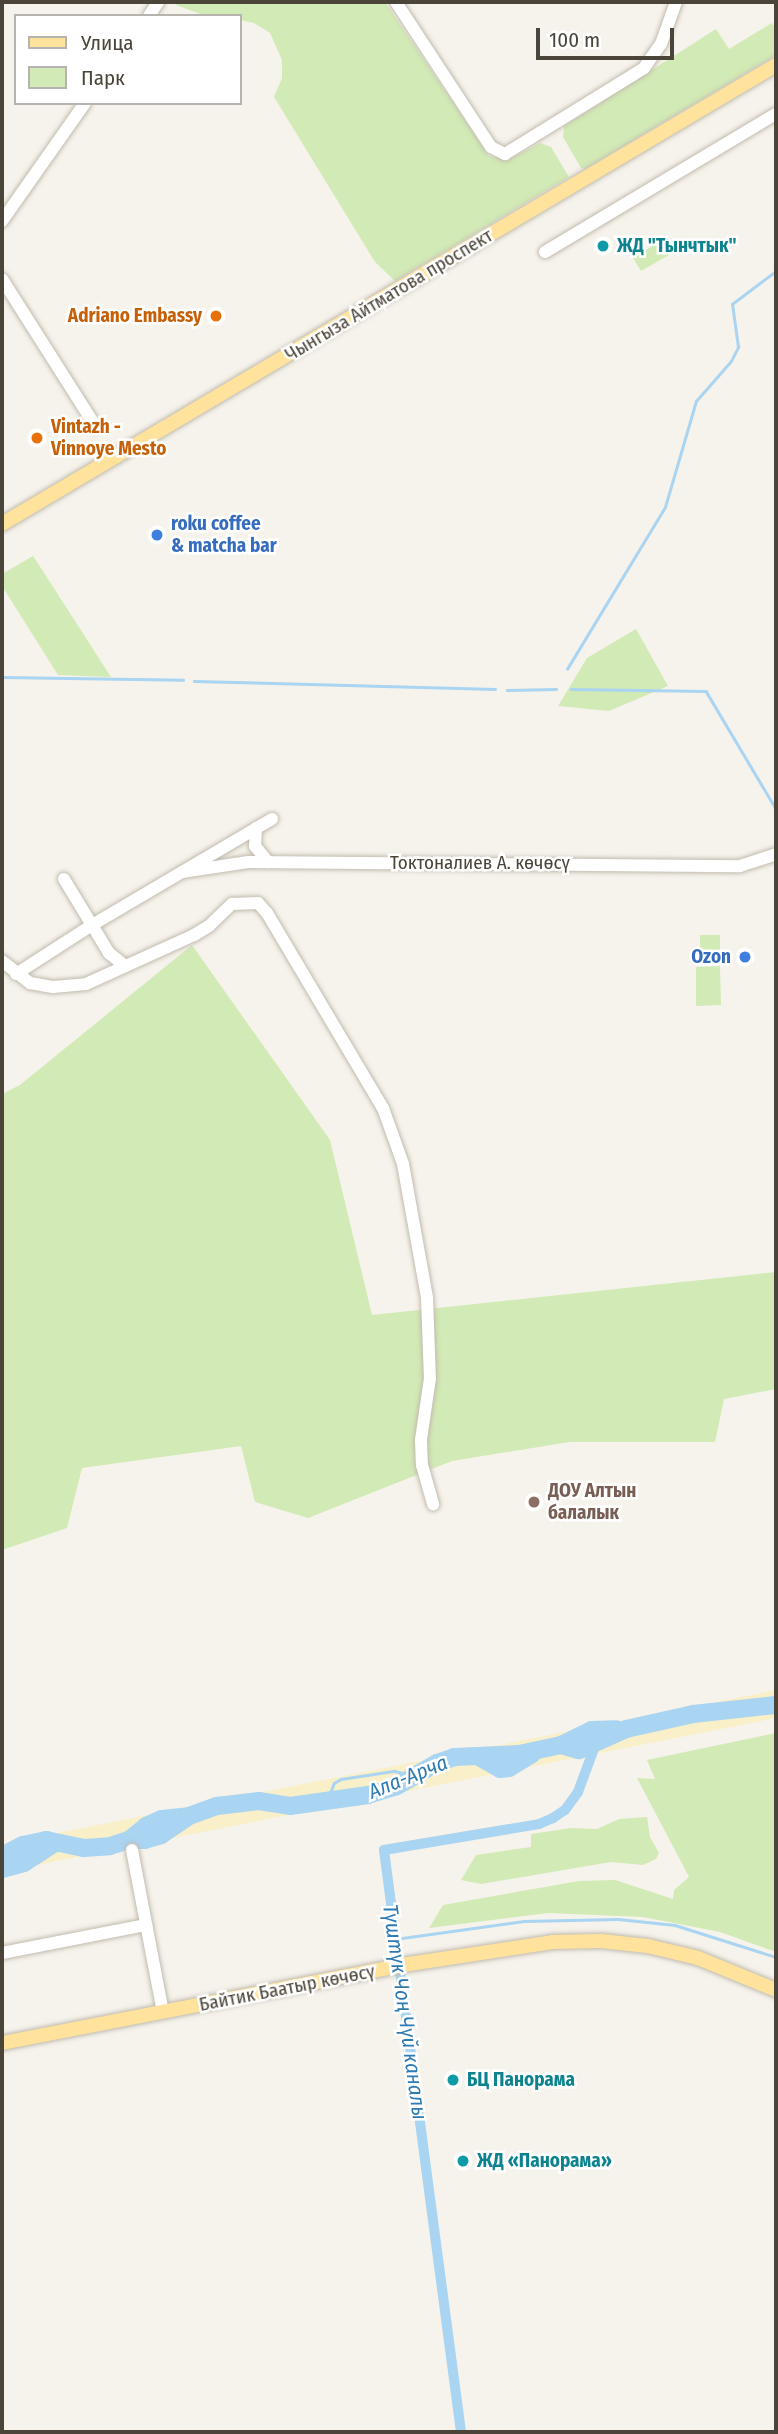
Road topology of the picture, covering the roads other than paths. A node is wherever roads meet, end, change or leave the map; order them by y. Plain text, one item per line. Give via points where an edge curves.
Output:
1 (396, 2) edge
2 (676, 2) edge
3 (776, 65) edge
4 (84, 105) edge
5 (776, 114) edge
6 (2, 221) edge
7 (545, 252) dead end
8 (2, 279) edge
9 (96, 427) dead end
10 (2, 524) edge
11 (272, 819) dead end
12 (256, 828) junction
13 (776, 854) edge
14 (268, 862) junction
15 (182, 872) junction
16 (64, 879) dead end
17 (92, 925) junction
18 (2, 961) edge
19 (125, 966) junction
20 (16, 974) junction
21 (433, 1504) dead end
22 (132, 1850) dead end
23 (146, 1925) junction
24 (2, 1953) edge
25 (776, 1990) edge
26 (163, 2012) junction
27 (2, 2043) edge

1 - 2 street via 491,147 505,153 644,68 661,44
3 - 10 main road, Чынгыза Айтматова проспект
4 - 6 street
5 - 7 street
8 - 9 street
11 - 12 street
12 - 14 street via 255,846
12 - 15 street
13 - 14 street, Токтоналиев А. көчөсү via 740,866
14 - 15 street, Токтоналиев А. көчөсү
15 - 17 street
16 - 17 street
17 - 19 street via 109,953
17 - 20 street
18 - 20 street
19 - 20 street via 71,986 30,983
19 - 21 street via 194,935 232,904 258,903 383,1108 402,1164 427,1298 430,1378 421,1440 422,1465
22 - 23 street
23 - 24 street
23 - 26 street
25 - 26 main road, Байтик Баатыр көчөсү via 698,1958 601,1941 519,1946
26 - 27 main road, Байтик Баатыр көчөсү

